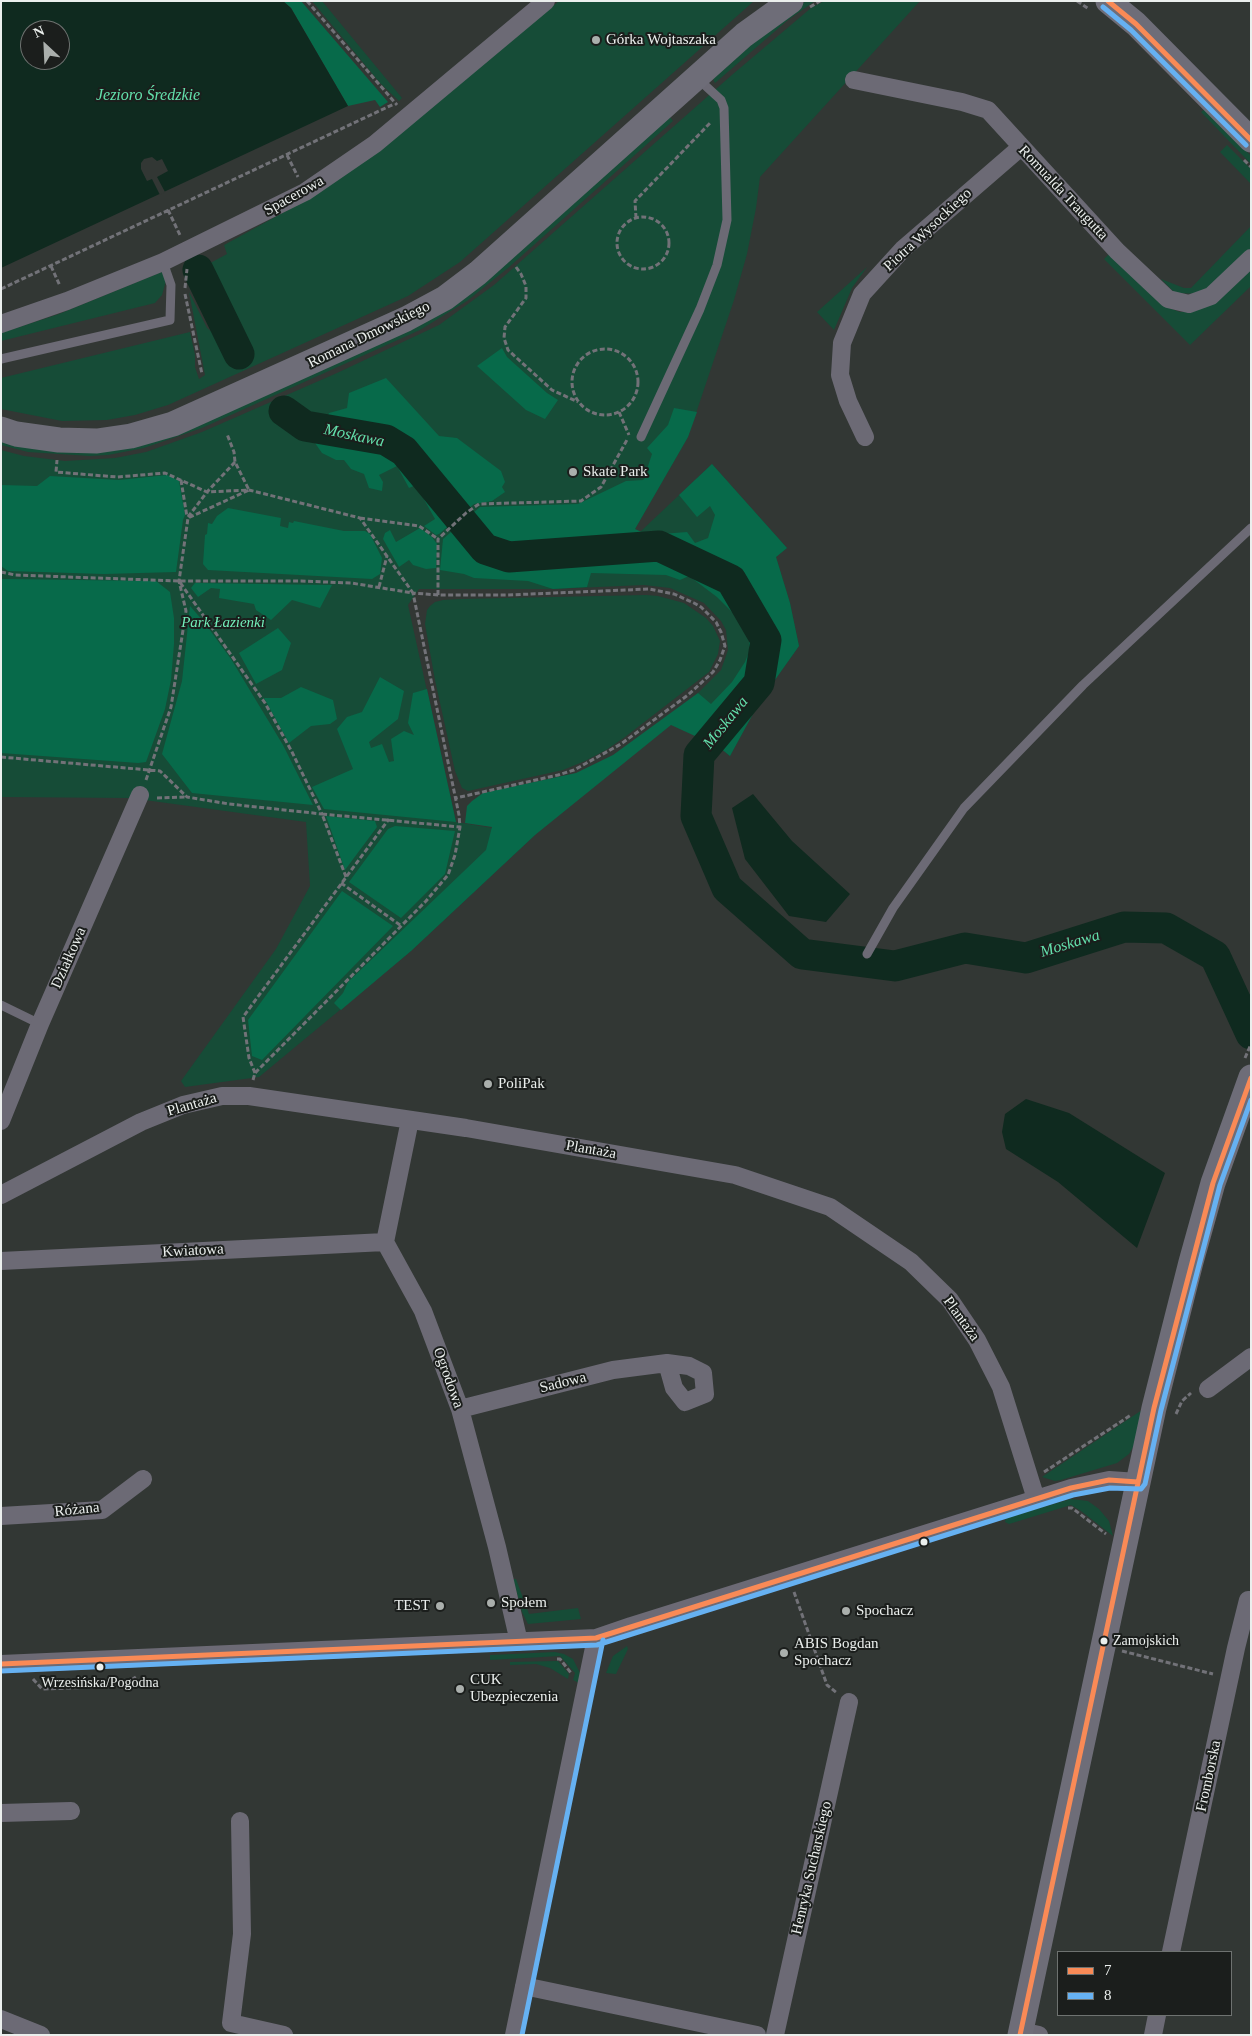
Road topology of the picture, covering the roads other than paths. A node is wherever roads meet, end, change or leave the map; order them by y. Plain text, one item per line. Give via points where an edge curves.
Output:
1 (546, 1) edge
2 (791, 1) edge
3 (1108, 1) edge
4 (697, 78) junction
5 (854, 80) dead end
6 (1251, 140) edge
7 (1021, 147) junction
8 (1251, 258) edge
9 (163, 262) junction
10 (1, 324) edge
11 (1, 360) edge
12 (1, 429) edge
13 (865, 437) dead end
14 (641, 438) road end
15 (1251, 528) edge
16 (140, 795) dead end
17 (867, 954) dead end
18 (1, 1005) edge
19 (40, 1024) junction
20 (1247, 1068) edge
21 (410, 1120) junction
22 (1, 1121) edge
23 (1, 1195) edge
24 (385, 1242) junction
25 (1, 1261) edge
26 (1251, 1356) edge
27 (667, 1364) dead end
28 (1208, 1389) dead end
29 (460, 1409) junction
30 (143, 1479) dead end
31 (1138, 1482) junction
32 (1036, 1499) junction
33 (1, 1516) edge
34 (1250, 1600) edge
35 (596, 1638) junction
36 (519, 1642) junction
37 (1, 1664) edge
38 (849, 1702) road end
39 (71, 1811) dead end
40 (1, 1813) edge
41 (240, 1821) dead end
42 (1171, 1951) edge
43 (524, 1986) junction
44 (1157, 2016) edge
45 (1, 2019) edge
46 (1027, 2033) edge
47 (41, 2035) edge
48 (284, 2035) edge
49 (514, 2035) edge
50 (757, 2035) edge
51 (775, 2035) edge
52 (1153, 2035) edge

1 - 9 street, Spacerowa via 375,144 306,192
2 - 4 street, Romana Dmowskiego via 744,35
3 - 6 street via 1136,24
4 - 12 street, Romana Dmowskiego via 478,274 445,298 406,319 173,424 131,436 97,441 59,440
4 - 14 lane via 721,100 724,108 727,220 717,265 700,309
5 - 7 street, Romualda Traugutta via 988,110
7 - 8 street, Romualda Traugutta via 1117,251 1168,299 1189,304 1211,296
7 - 13 street, Piotra Wysockiego via 903,249 862,294 842,343 840,375
9 - 10 street, Spacerowa
9 - 11 lane via 171,285 170,320
15 - 17 lane via 1083,685 964,808 892,908
16 - 19 street, Działkowa
18 - 19 lane
19 - 22 street, Działkowa
20 - 31 street via 1191,1262
21 - 23 street, Plantaża via 249,1096 222,1096 183,1105 141,1122
21 - 24 street
21 - 32 street, Plantaża via 735,1176 830,1207 912,1262 950,1300 972,1332 1001,1387
24 - 25 street, Kwiatowa
24 - 29 street, Ogrodowa via 423,1311
26 - 28 street
27 - 29 street, Sadowa via 613,1370
29 - 36 street, Ogrodowa
30 - 33 street, Różana via 102,1510
31 - 32 street via 1098,1481
31 - 46 street
32 - 35 street
34 - 42 street, Fromborska
35 - 36 street
35 - 43 street
36 - 37 street
38 - 51 street, Henryka Sucharskiego
39 - 40 street
41 - 48 street via 242,1934 231,2023
43 - 49 street
43 - 50 street
44 - 52 street
45 - 47 street

